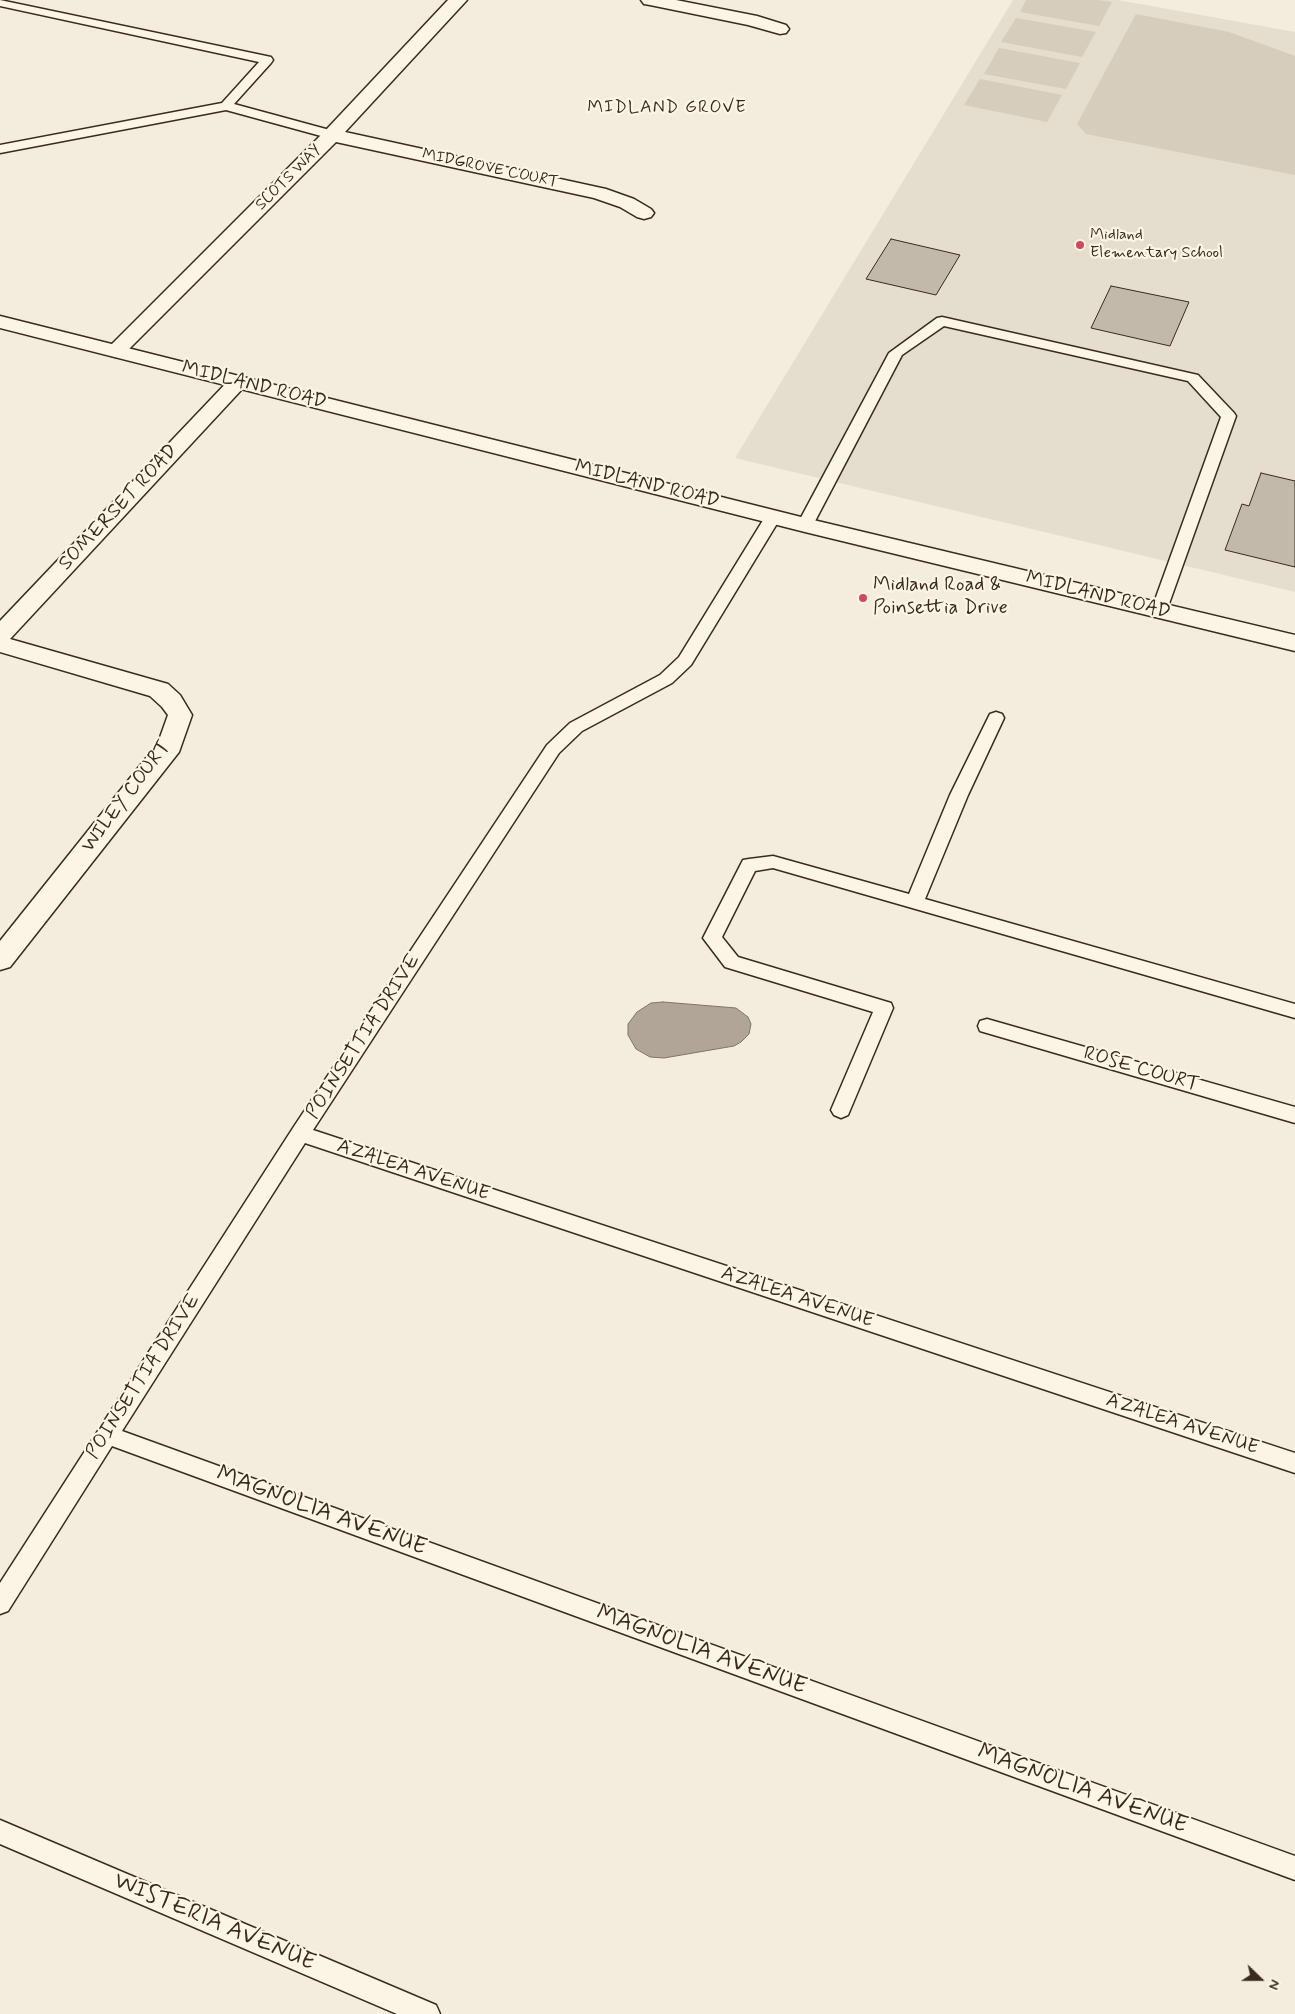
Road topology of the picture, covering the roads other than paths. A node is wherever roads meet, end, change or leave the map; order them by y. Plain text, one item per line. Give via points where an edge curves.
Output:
1 (458, 0) edge
2 (650, 0) edge
3 (0, 2) edge
4 (780, 28) dead end
5 (226, 106) junction
6 (332, 135) junction
7 (0, 149) edge
8 (644, 213) dead end
9 (0, 322) edge
10 (116, 351) junction
11 (238, 382) junction
12 (773, 517) junction
13 (805, 525) junction
14 (1159, 611) junction
15 (0, 635) edge
16 (1295, 643) edge
17 (0, 644) edge
18 (996, 718) dead end
19 (914, 902) junction
20 (0, 960) edge
21 (1295, 1011) edge
22 (987, 1026) dead end
23 (841, 1110) dead end
24 (1295, 1115) edge
25 (300, 1134) junction
26 (108, 1435) junction
27 (1295, 1462) edge
28 (0, 1603) edge
29 (0, 1832) edge
30 (1295, 1868) edge
31 (427, 2014) edge

1 - 6 street, SCOTS WAY
2 - 4 street
3 - 5 lane via 267,60
5 - 6 lane
5 - 7 lane
6 - 8 street, MIDGROVE COURT via 599,193
6 - 10 street, SCOTS WAY
9 - 10 street, MIDLAND ROAD
10 - 11 street, MIDLAND ROAD
11 - 12 street, MIDLAND ROAD
11 - 15 street, SOMERSET ROAD
12 - 13 street, MIDLAND ROAD
12 - 25 lane, POINSETTIA DRIVE via 685,661 666,679 576,727 553,749
13 - 14 street, MIDLAND ROAD
13 - 14 lane via 896,354 942,321 1193,378 1229,416
14 - 16 street, MIDLAND ROAD
17 - 20 street, WILEY COURT via 159,690 180,715 170,746
18 - 19 lane
19 - 21 lane
19 - 23 lane via 773,862 749,865 712,938 732,962 884,1008
22 - 24 lane, ROSE COURT
25 - 26 lane, POINSETTIA DRIVE
25 - 27 lane, AZALEA AVENUE
26 - 28 lane, POINSETTIA DRIVE
26 - 30 lane, MAGNOLIA AVENUE
29 - 31 lane, WISTERIA AVENUE

